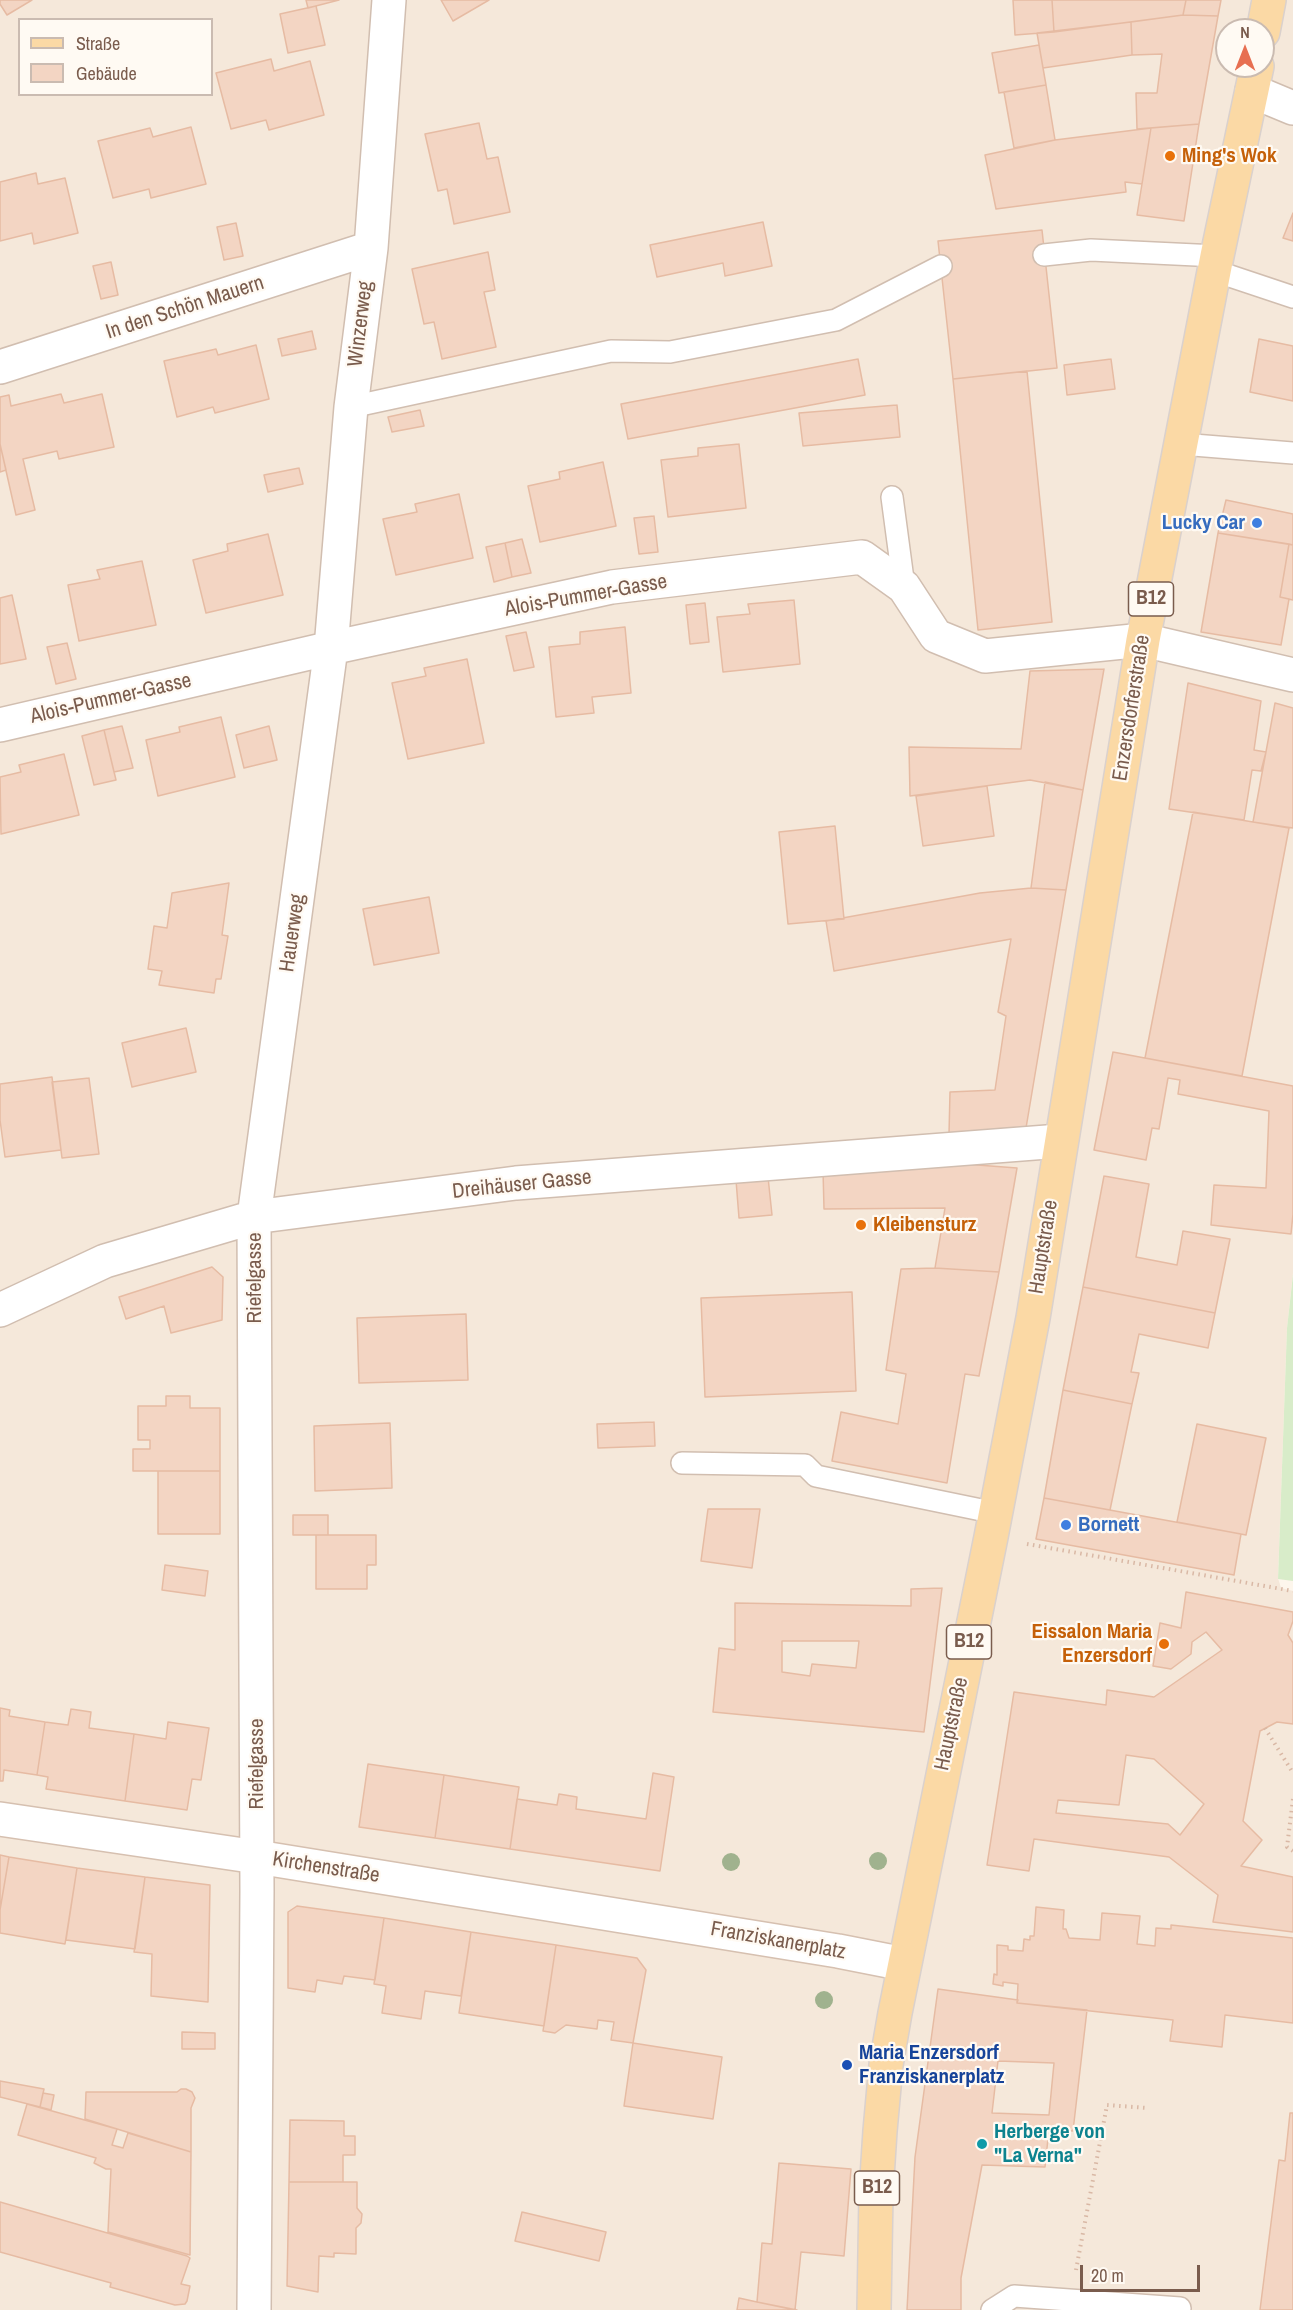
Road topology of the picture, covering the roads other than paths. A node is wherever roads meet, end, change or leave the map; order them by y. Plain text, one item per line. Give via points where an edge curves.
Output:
1 (389, 0) edge
2 (1269, 0) edge
3 (1266, 18) edge
4 (1255, 79) edge
5 (1293, 108) edge
6 (370, 248) junction
7 (1044, 255) dead end
8 (1216, 264) junction
9 (941, 266) dead end
10 (1293, 297) edge
11 (0, 367) edge
12 (351, 406) junction
13 (1181, 444) junction
14 (1293, 453) edge
15 (892, 497) dead end
16 (904, 587) junction
17 (1143, 640) junction
18 (331, 648) junction
19 (1293, 675) edge
20 (0, 725) edge
21 (1060, 1141) junction
22 (254, 1217) junction
23 (0, 1310) edge
24 (682, 1463) dead end
25 (993, 1525) junction
26 (0, 1819) edge
27 (257, 1857) junction
28 (652, 1920) joint
29 (904, 1964) junction
30 (1180, 2308) dead end
31 (254, 2310) edge
32 (874, 2310) edge
33 (992, 2310) edge

1 - 6 street, Winzerweg
2 - 3 main road
4 - 5 street
4 - 8 main road, Enzersdorferstraße / B12
6 - 11 street, In den Schön Mauern
6 - 12 street, Winzerweg
7 - 8 lane via 1091,250
8 - 10 lane
8 - 13 main road, Enzersdorferstraße / B12
9 - 12 lane via 836,320 670,352 611,351
12 - 18 street, Winzerweg
13 - 14 lane
13 - 17 main road, Enzersdorferstraße / B12
15 - 16 lane
16 - 17 street, Alois-Pummer-Gasse via 936,636 985,656
16 - 18 street, Alois-Pummer-Gasse via 862,557 612,587
17 - 19 street, Alois-Pummer-Gasse
17 - 21 main road, Enzersdorferstraße / B12
18 - 20 street, Alois-Pummer-Gasse
18 - 22 street, Hauerweg
21 - 22 street, Dreihäuser Gasse via 516,1184
21 - 25 main road, Hauptstraße / B12 via 1033,1318
22 - 23 street, Dreihäuser Gasse via 105,1261
22 - 27 street, Riefelgasse
24 - 25 lane via 804,1465 816,1476
25 - 29 main road, Hauptstraße / B12
26 - 27 street, Kirchenstraße
27 - 28 street, Kirchenstraße
27 - 31 street, Riefelgasse
28 - 29 street, Franziskanerplatz
29 - 32 main road, Hauptstraße / B12 via 886,2066 876,2193
30 - 33 lane via 1014,2296

